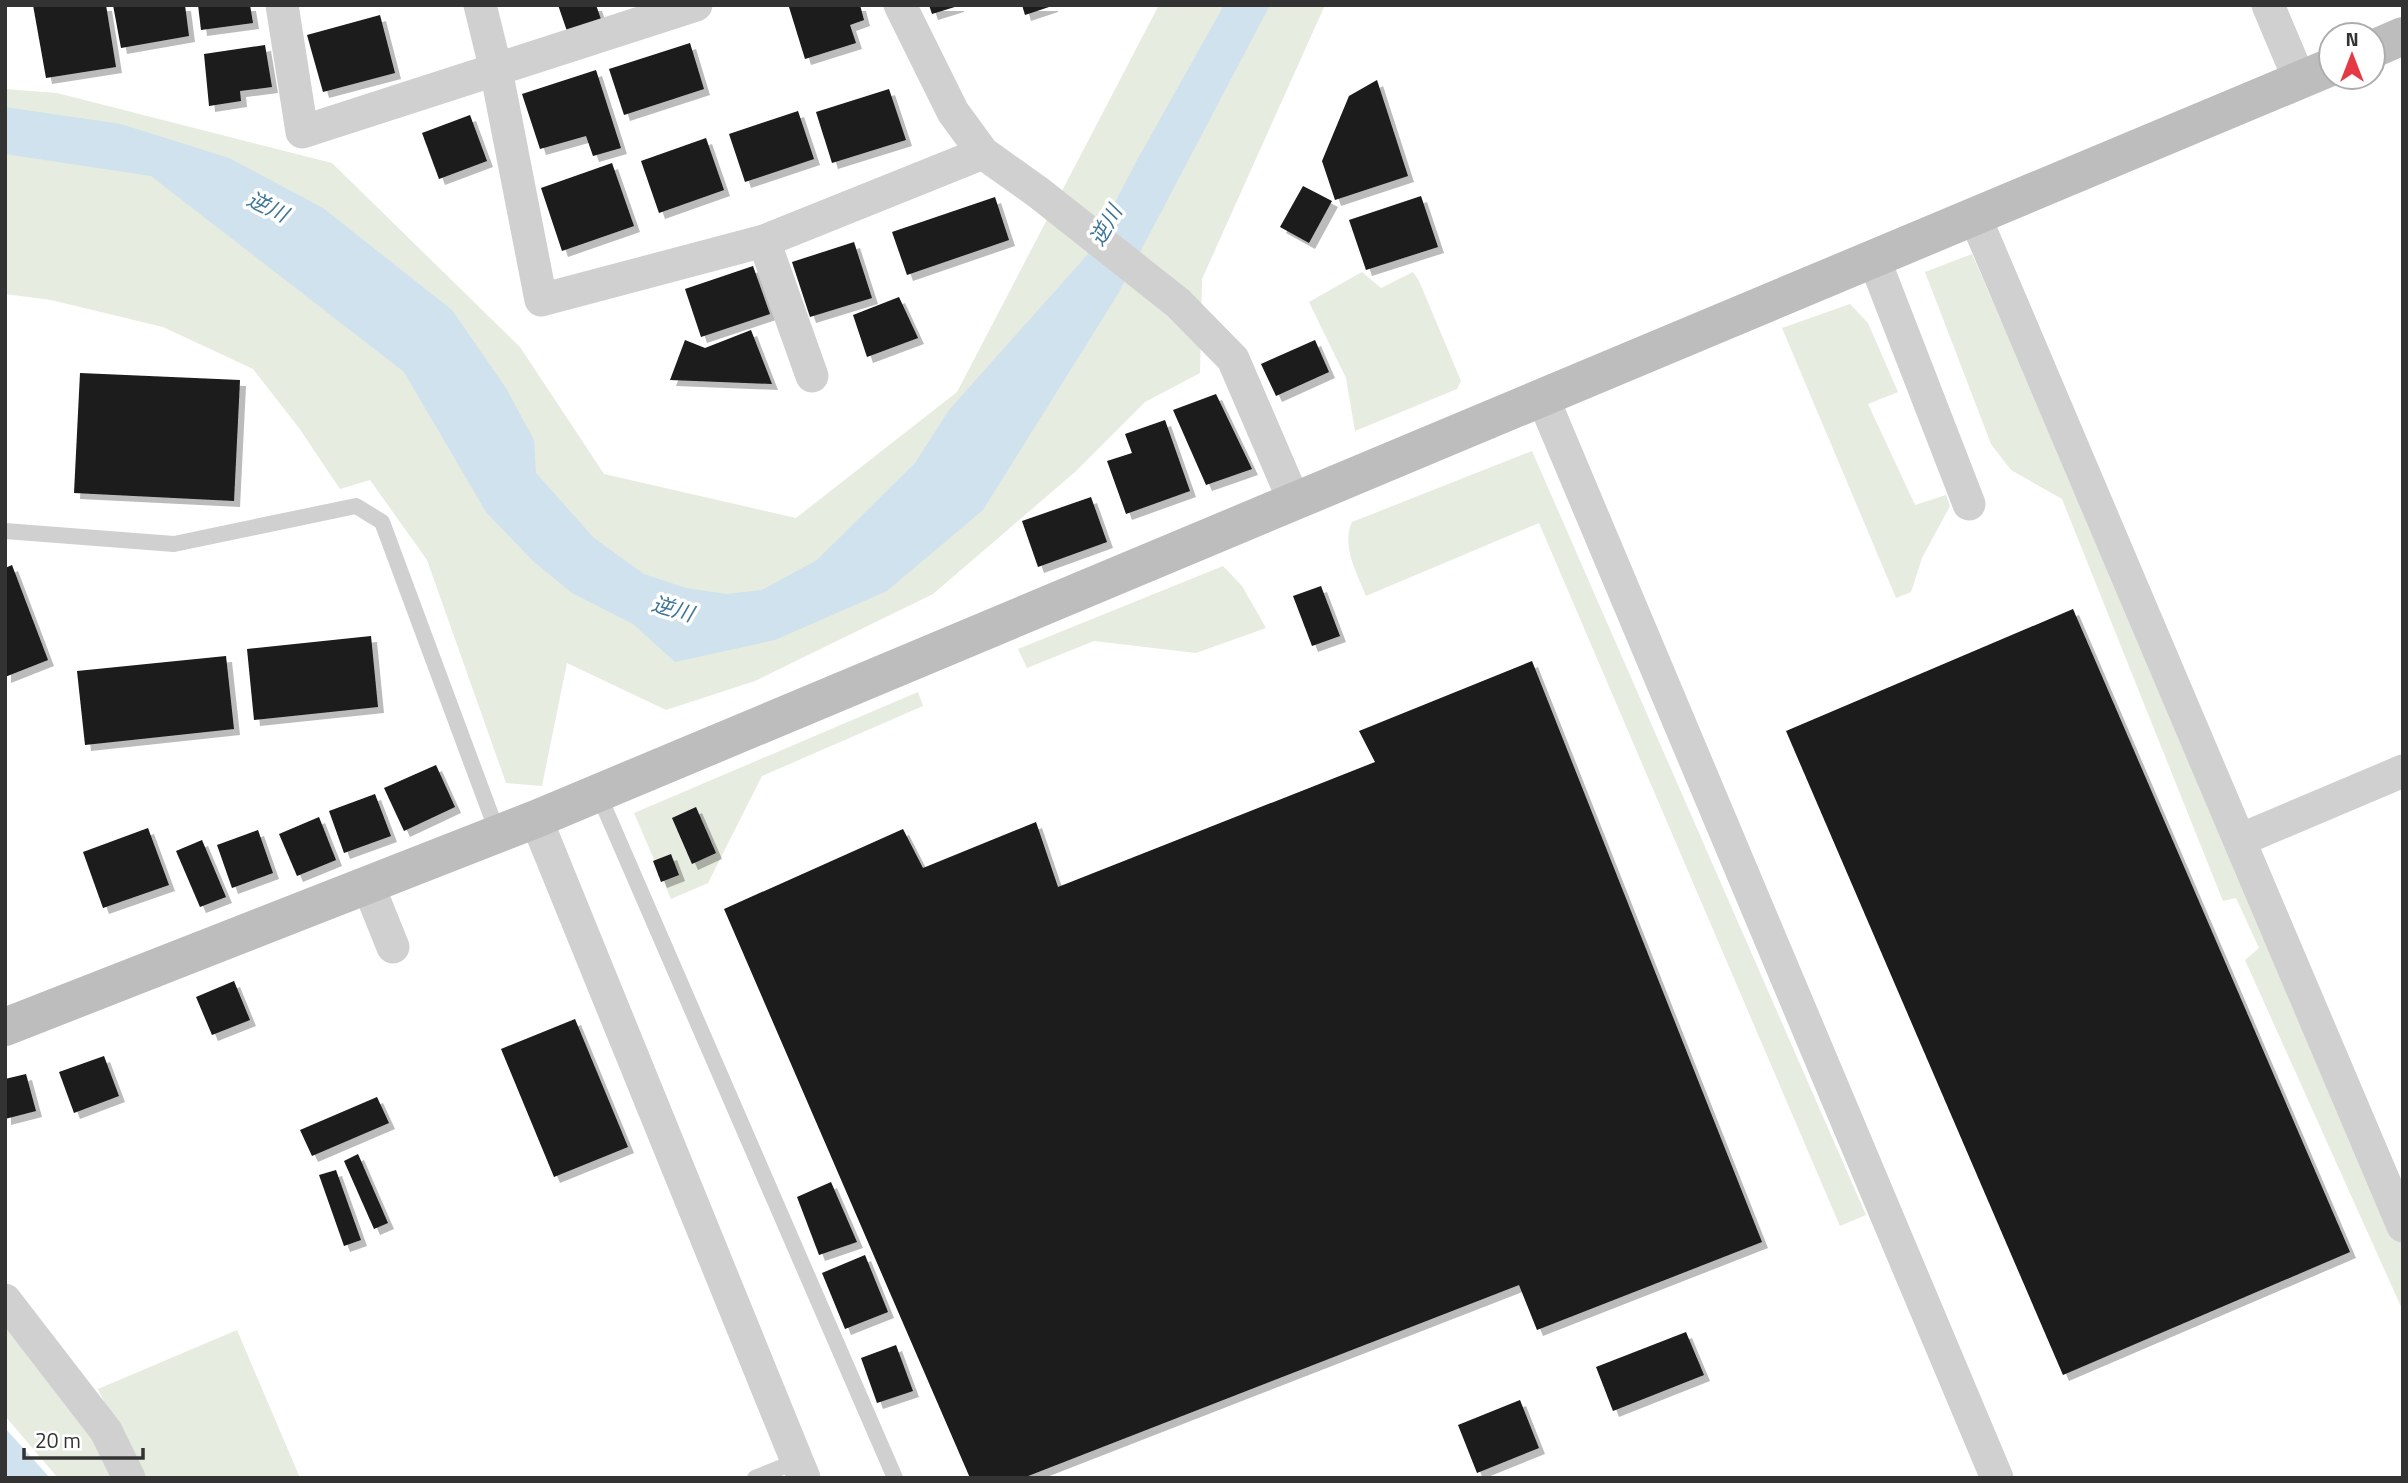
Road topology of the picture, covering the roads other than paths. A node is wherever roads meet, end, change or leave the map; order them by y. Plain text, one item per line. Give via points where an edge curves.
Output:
1 (282, 5) edge
2 (480, 5) edge
3 (696, 5) edge
4 (900, 5) edge
5 (2268, 5) edge
6 (496, 70) junction
7 (2315, 74) edge
8 (984, 153) junction
9 (1976, 217) junction
10 (764, 241) junction
11 (1874, 259) junction
12 (812, 376) dead end
13 (1542, 396) junction
14 (1294, 501) junction
15 (1969, 504) dead end
16 (5, 531) edge
17 (2403, 771) edge
18 (598, 793) junction
19 (536, 819) junction
20 (498, 834) junction
21 (2240, 840) junction
22 (368, 885) junction
23 (393, 947) dead end
24 (5, 1027) edge
25 (2403, 1226) edge
26 (5, 1300) edge
27 (800, 1469) edge
28 (129, 1478) edge
29 (755, 1478) edge
30 (895, 1478) edge
31 (1997, 1478) edge

1 - 6 street via 302,132
2 - 6 street
3 - 6 street
4 - 8 street via 953,112
5 - 7 street
6 - 10 street via 541,300
7 - 9 street
8 - 10 street
8 - 14 street via 1178,303 1234,359
9 - 11 street
9 - 21 street
10 - 12 street
11 - 13 street
11 - 15 street
13 - 14 street
13 - 31 street
14 - 18 street
16 - 20 lane via 174,544 356,506 382,522
17 - 21 street
18 - 19 street
18 - 30 lane
19 - 20 street
19 - 27 street
20 - 22 street
21 - 25 street
22 - 23 street
22 - 24 street
26 - 28 street via 106,1431
27 - 29 lane

